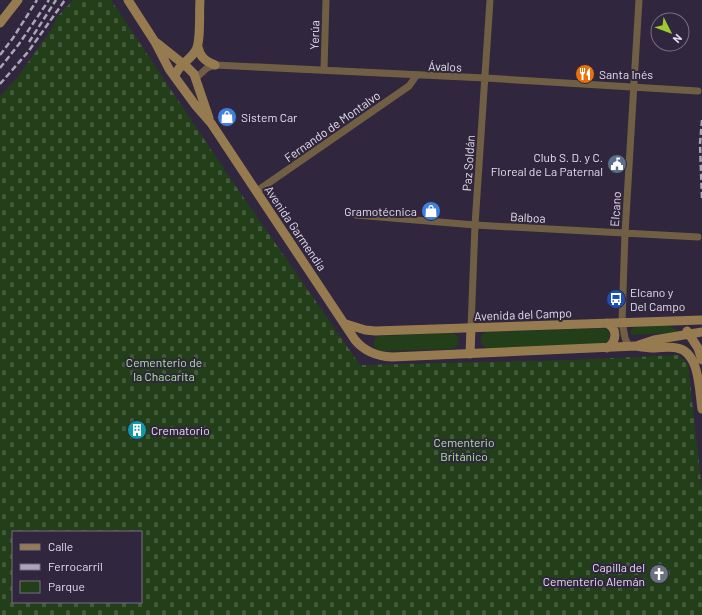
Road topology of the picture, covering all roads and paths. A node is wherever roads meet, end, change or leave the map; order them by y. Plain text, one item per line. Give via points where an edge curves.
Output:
1 (18, 0) edge
2 (128, 0) edge
3 (200, 0) edge
4 (326, 0) edge
5 (490, 0) edge
6 (640, 0) edge
7 (0, 24) edge
8 (155, 42) junction
9 (198, 46) junction
10 (184, 64) junction
11 (215, 65) junction
12 (324, 70) junction
13 (416, 76) junction
14 (175, 77) junction
15 (196, 78) junction
16 (485, 78) junction
17 (182, 86) junction
18 (634, 88) junction
19 (698, 91) dead end
20 (211, 123) junction
21 (257, 191) junction
22 (356, 214) dead end
23 (475, 225) junction
24 (625, 233) junction
25 (698, 237) dead end
26 (702, 320) edge
27 (622, 322) junction
28 (675, 322) junction
29 (607, 323) junction
30 (346, 324) junction
31 (471, 328) junction
32 (702, 332) edge
33 (690, 334) junction
34 (632, 346) junction
35 (607, 348) junction
36 (470, 354) junction
37 (698, 360) edge
38 (702, 409) edge

1 - 7 main road
2 - 8 main road, Avenida Garmendia
3 - 9 main road
4 - 12 street, Yerúa
5 - 16 street, Paz Soldán
6 - 18 street, Elcano
8 - 10 main road, Avenida Garmendia
8 - 14 main road, Avenida Garmendia
9 - 10 main road
9 - 11 main road via 203,58
10 - 14 main road
10 - 15 main road, Avenida Garmendia
11 - 12 street, Ávalos
11 - 15 street via 201,72
12 - 13 street, Ávalos
13 - 16 street, Ávalos
13 - 21 street, Fernando de Montalvo via 409,86
14 - 17 main road, Avenida Garmendia
15 - 17 main road via 190,86
15 - 20 main road, Avenida Garmendia
16 - 18 street, Ávalos
16 - 23 street, Paz Soldán
17 - 20 main road, Avenida Garmendia
18 - 19 street, Ávalos
18 - 24 street, Elcano
20 - 21 main road, Avenida Garmendia
21 - 30 main road, Avenida Garmendia
22 - 23 street, Balboa
23 - 24 street, Balboa
23 - 31 street, Paz Soldán
24 - 25 street, Balboa
24 - 27 street, Elcano
26 - 28 main road, Avenida del Campo
27 - 28 main road, Avenida del Campo
27 - 29 main road, Avenida del Campo
27 - 34 street, Elcano via 625,338
28 - 33 main road
29 - 31 main road, Avenida del Campo
29 - 35 main road via 613,328 615,335 613,343
30 - 31 main road, Avenida del Campo via 375,331
30 - 36 main road, Avenida Garmendia via 360,346 374,354
31 - 36 main road
32 - 33 main road
33 - 34 main road
33 - 37 main road via 698,348
34 - 35 main road
34 - 37 main road via 676,348
35 - 36 main road
37 - 38 main road

